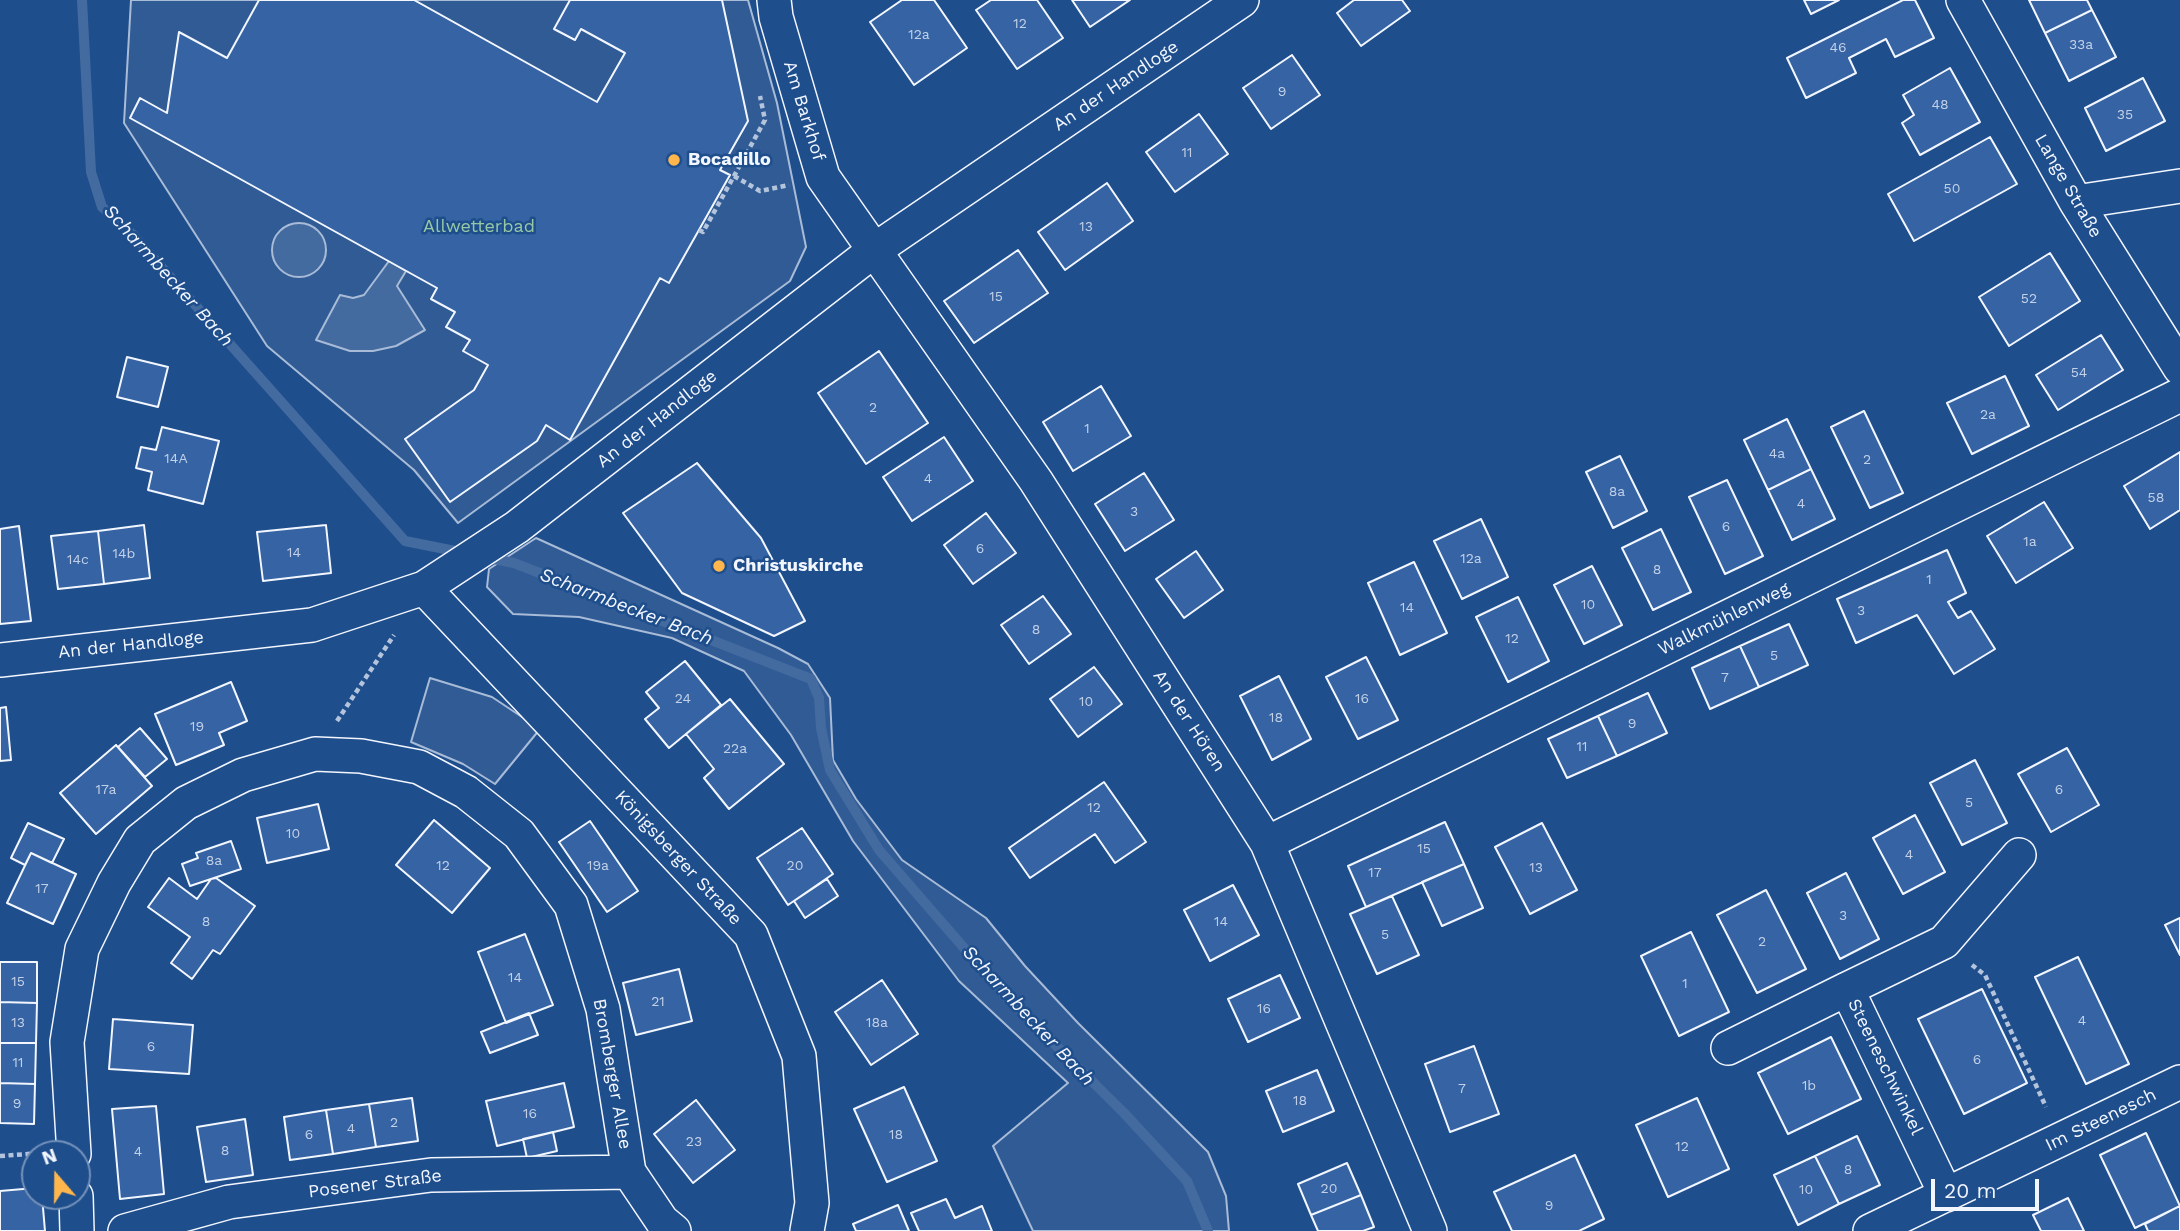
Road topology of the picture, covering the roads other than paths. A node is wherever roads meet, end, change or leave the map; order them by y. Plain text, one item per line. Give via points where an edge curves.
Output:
1 (774, 0) edge
2 (1242, 0) edge
3 (1963, 0) edge
4 (2180, 186) edge
5 (2076, 202) junction
6 (876, 249) junction
7 (2180, 368) edge
8 (2180, 395) edge
9 (435, 581) junction
10 (0, 660) edge
11 (1267, 843) junction
12 (2020, 856) dead end
13 (1847, 989) junction
14 (1728, 1048) dead end
15 (2180, 1082) edge
16 (73, 1140) edge
17 (629, 1172) junction
18 (1947, 1195) junction
19 (77, 1210) edge
20 (78, 1231) edge
21 (125, 1231) edge
22 (674, 1231) edge
23 (807, 1231) edge
24 (1430, 1231) edge
25 (1870, 1231) edge

1 - 6 street, Am Barkhof via 823,177
2 - 6 street, An der Handloge
3 - 5 street, Lange Straße
4 - 5 street
5 - 7 street, Lange Straße
6 - 9 street, An der Handloge via 517,527
6 - 11 street, An der Hören via 1036,481
8 - 11 street, Walkmühlenweg
9 - 10 street, An der Handloge via 312,625
9 - 23 street, Königsberger Straße via 751,935 799,1056 812,1203
11 - 24 street, An der Hören
12 - 13 street, Steeneschwinkel via 1944,942
13 - 14 street
13 - 18 street, Steeneschwinkel
15 - 18 street, Im Steenesch
16 - 17 street, Bromberger Allee via 67,1042 82,949 133,850 186,803 243,775 315,754 419,768 466,792 519,834 571,905 603,1009
17 - 21 street, Posener Straße via 431,1175 229,1202
17 - 22 street, Bromberger Allee
18 - 25 street, Im Steenesch
19 - 20 street

